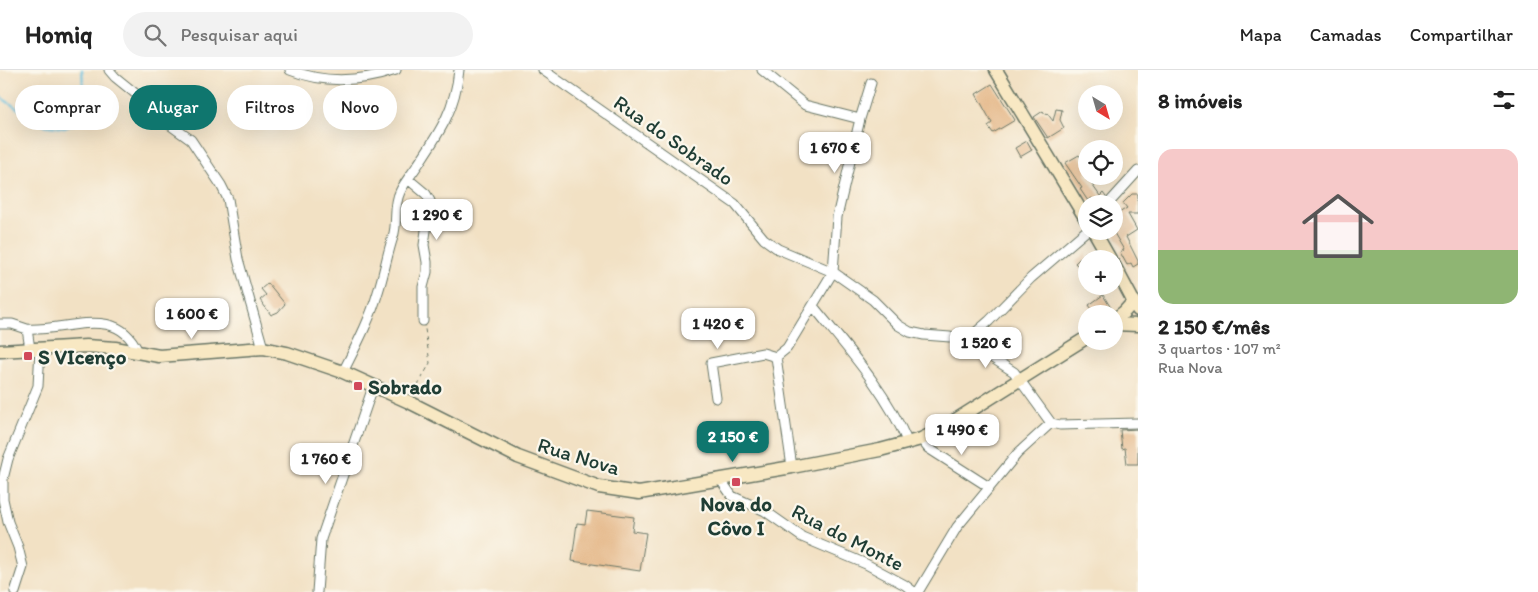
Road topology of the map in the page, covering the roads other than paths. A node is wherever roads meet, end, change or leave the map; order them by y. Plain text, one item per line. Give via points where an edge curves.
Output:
1 (109, 70) edge
2 (290, 70) edge
3 (396, 70) edge
4 (459, 70) edge
5 (543, 70) edge
6 (762, 70) edge
7 (996, 70) edge
8 (773, 74) edge
9 (871, 83) dead end
10 (860, 119) junction
11 (1138, 171) edge
12 (408, 179) junction
13 (1116, 195) edge
14 (1078, 206) edge
15 (1078, 238) edge
16 (834, 272) junction
17 (1123, 281) edge
18 (1136, 305) edge
19 (813, 306) junction
20 (1123, 313) edge
21 (423, 322) road end
22 (0, 324) edge
23 (1123, 324) edge
24 (1138, 325) edge
25 (27, 329) junction
26 (966, 342) junction
27 (1078, 343) edge
28 (263, 348) junction
29 (35, 349) junction
30 (0, 351) edge
31 (138, 352) junction
32 (776, 357) junction
33 (342, 372) junction
34 (1021, 380) junction
35 (373, 387) junction
36 (716, 398) dead end
37 (1138, 422) edge
38 (1051, 423) junction
39 (921, 439) junction
40 (908, 443) junction
41 (792, 467) junction
42 (720, 479) junction
43 (988, 487) junction
44 (319, 591) edge
45 (15, 592) edge
46 (914, 592) edge
47 (918, 592) edge

1 - 28 street via 143,97 159,117 191,140 221,185 228,199 238,259
2 - 3 street via 336,81 375,77
4 - 12 street via 452,108
5 - 16 street, Rua do Sobrado via 735,204 764,239 778,249
6 - 8 street
7 - 14 street
8 - 10 street via 804,105
9 - 10 street
10 - 16 street via 837,217
11 - 13 street
12 - 21 street via 430,201 424,245 427,272 423,287
12 - 33 street via 394,210 394,235 378,292 361,336
15 - 26 street via 1030,278
16 - 19 street
16 - 26 street, Rua do Sobrado via 910,332
17 - 18 street
18 - 20 street
19 - 32 street via 787,348
19 - 40 street via 867,372
22 - 25 street
23 - 24 street
25 - 29 street
25 - 31 street via 98,322 108,324 129,335
26 - 34 street, Rua do Sobrado via 1014,372
27 - 34 street, Rua Nova
28 - 31 street, Rua Nova via 159,356
28 - 33 street, Rua Nova
29 - 30 street, Rua Nova
29 - 31 street, Rua Nova via 86,346
29 - 45 street via 38,386 3,479 8,522 23,567
32 - 36 street via 764,353 711,363
32 - 41 street
33 - 35 street, Rua Nova
34 - 38 street, Rua do Sobrado
34 - 39 street, Rua Nova
35 - 42 street, Rua Nova via 518,457 599,487 639,492
35 - 44 street via 321,539
37 - 38 street
38 - 43 street
39 - 40 street, Rua Nova
39 - 43 street via 928,448
40 - 41 street, Rua Nova
41 - 42 street, Rua Nova
42 - 46 street, Rua do Monte via 732,496 765,511 802,538 866,564
43 - 47 street via 958,526

